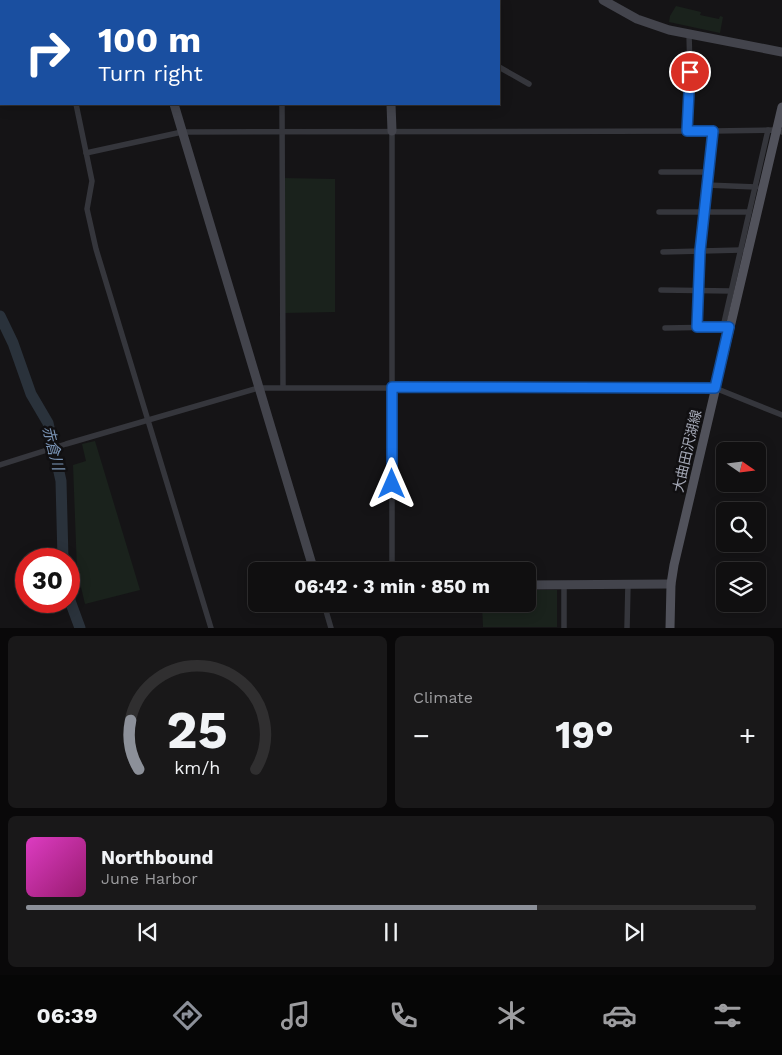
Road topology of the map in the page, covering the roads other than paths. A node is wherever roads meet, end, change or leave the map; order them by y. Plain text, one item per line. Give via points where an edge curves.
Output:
1 (603, 0) edge
2 (688, 34) junction
3 (782, 52) edge
4 (500, 67) edge
5 (529, 84) dead end
6 (76, 105) edge
7 (174, 105) edge
8 (282, 105) edge
9 (392, 105) edge
10 (782, 107) edge
11 (281, 131) junction
12 (392, 131) junction
13 (687, 131) junction
14 (713, 131) junction
15 (776, 131) edge
16 (182, 132) junction
17 (86, 153) junction
18 (661, 172) dead end
19 (708, 172) junction
20 (706, 185) junction
21 (756, 187) junction
22 (659, 212) dead end
23 (703, 212) junction
24 (750, 212) junction
25 (741, 250) junction
26 (700, 251) junction
27 (663, 252) dead end
28 (661, 290) dead end
29 (698, 290) junction
30 (731, 291) junction
31 (697, 327) junction
32 (726, 327) junction
33 (665, 328) dead end
34 (283, 387) junction
35 (392, 387) junction
36 (258, 388) junction
37 (715, 388) junction
38 (782, 415) edge
39 (148, 420) junction
40 (0, 465) edge
41 (311, 562) edge
42 (392, 562) edge
43 (536, 584) edge
44 (628, 584) junction
45 (671, 584) junction
46 (564, 585) junction
47 (326, 612) edge
48 (212, 628) edge
49 (331, 628) edge
50 (564, 628) edge
51 (627, 628) edge
52 (670, 628) edge

1 - 2 street via 637,19
2 - 3 street
2 - 13 street
4 - 5 street
6 - 17 street
7 - 16 street
8 - 11 street
9 - 12 street
10 - 15 main road, 大曲田沢湖線
11 - 12 street
11 - 16 street
11 - 34 street
12 - 13 street
12 - 35 street
13 - 14 street
14 - 15 street
14 - 19 street
15 - 21 street
15 - 32 main road, 大曲田沢湖線
16 - 17 street
16 - 36 street
17 - 39 street via 92,181 87,209 96,249
18 - 19 street
19 - 20 street
20 - 21 street
20 - 23 street
21 - 24 street
22 - 23 street
23 - 24 street
23 - 26 street
24 - 25 street
25 - 26 street
25 - 30 street
26 - 27 street
26 - 29 street
28 - 29 street
29 - 30 street
29 - 31 street
30 - 32 street
31 - 32 street
31 - 33 street
32 - 37 main road, 大曲田沢湖線
34 - 35 street
34 - 36 street
35 - 37 street
35 - 42 street
36 - 39 street
36 - 41 street
37 - 38 street
37 - 45 main road, 大曲田沢湖線
39 - 40 street
39 - 48 street
43 - 46 street
44 - 45 street
44 - 46 street
44 - 51 street
45 - 52 main road, 大曲田沢湖線
46 - 50 street
47 - 49 street

